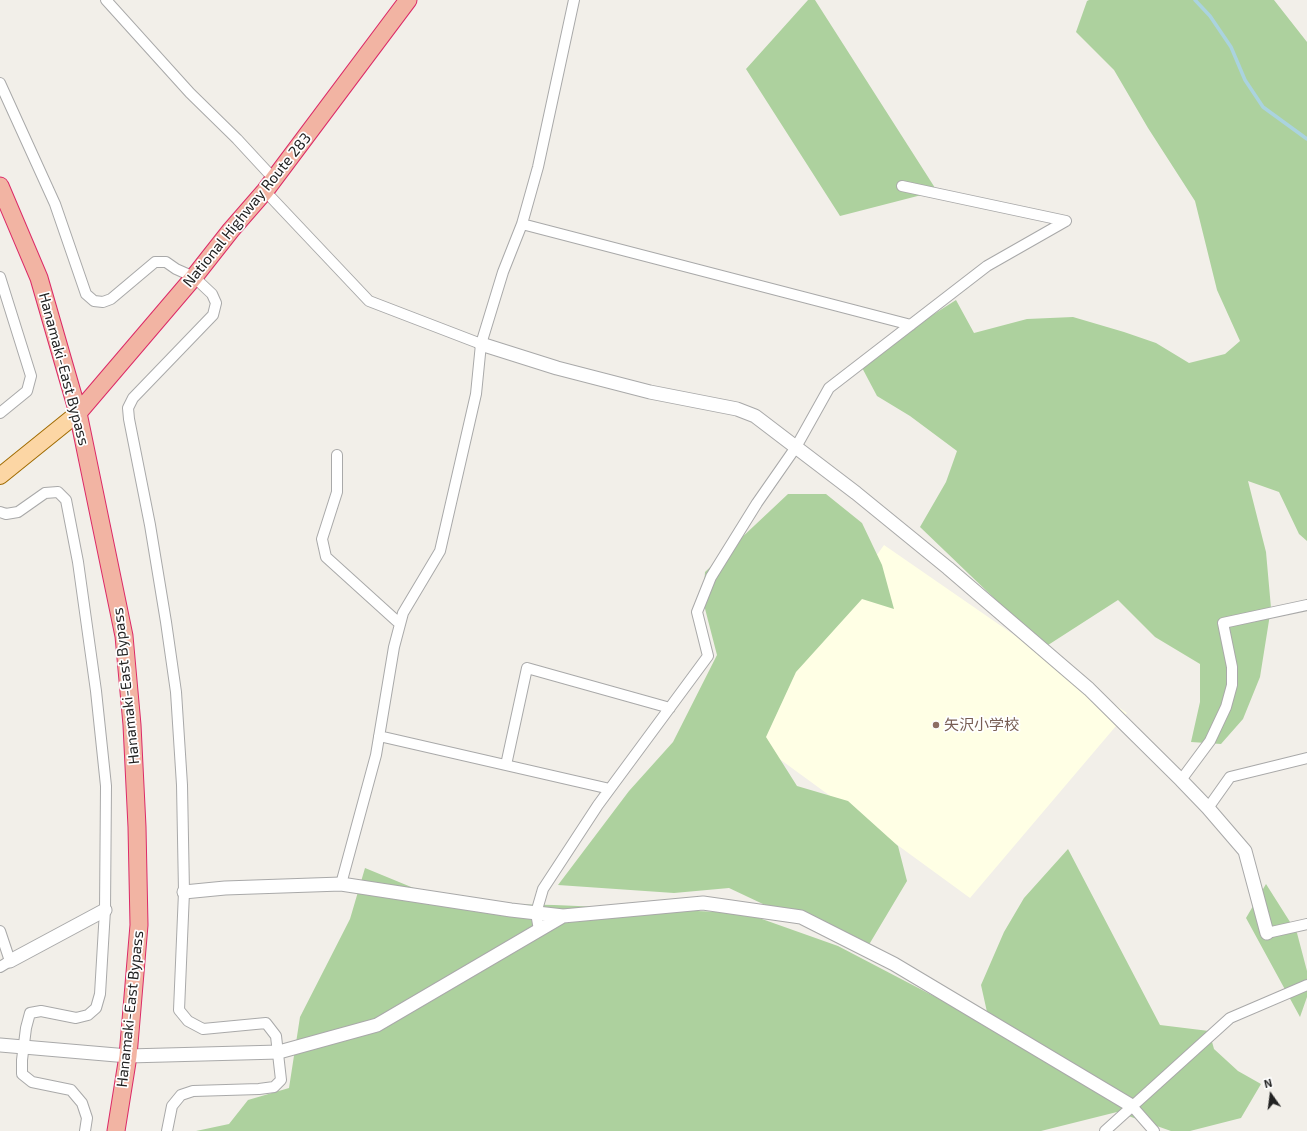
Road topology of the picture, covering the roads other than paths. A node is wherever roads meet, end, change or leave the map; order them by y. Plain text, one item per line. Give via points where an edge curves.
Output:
1 (106, 0) edge
2 (408, 0) edge
3 (574, 0) edge
4 (0, 83) edge
5 (270, 185) junction
6 (0, 186) edge
7 (902, 186) dead end
8 (522, 224) junction
9 (0, 277) edge
10 (194, 278) junction
11 (911, 325) junction
12 (481, 344) junction
13 (0, 413) edge
14 (78, 413) junction
15 (796, 447) junction
16 (337, 455) dead end
17 (0, 476) edge
18 (0, 512) edge
19 (1307, 605) edge
20 (400, 624) junction
21 (670, 708) junction
22 (379, 736) junction
23 (1307, 758) edge
24 (506, 765) junction
25 (1181, 780) junction
26 (610, 789) junction
27 (1208, 808) junction
28 (341, 884) junction
29 (184, 892) junction
30 (105, 910) junction
31 (536, 913) junction
32 (563, 916) junction
33 (1307, 924) edge
34 (539, 930) junction
35 (0, 931) edge
36 (1267, 933) joint
37 (5, 964) edge
38 (1307, 985) edge
39 (0, 1045) edge
40 (23, 1046) junction
41 (279, 1052) junction
42 (128, 1056) junction
43 (1132, 1106) junction
44 (84, 1131) edge
45 (116, 1131) edge
46 (166, 1131) edge
47 (1105, 1131) edge
48 (1154, 1131) edge

1 - 5 street via 190,93 237,139
2 - 5 highway, National Highway Route 283
3 - 8 street via 538,167
4 - 10 street via 55,204 86,294 94,300 103,302 111,299 155,262 166,262
5 - 10 highway, National Highway Route 283
5 - 12 street via 369,301
6 - 14 highway, Hanamaki-East Bypass via 39,278
7 - 11 street via 1066,221 987,266
8 - 11 street
8 - 12 street via 503,272
9 - 13 street via 31,376 26,391
10 - 14 highway, National Highway Route 283
10 - 29 street via 212,294 216,303 213,315 133,398 128,408 150,525 176,692 182,785
11 - 15 street via 829,388
12 - 15 street via 557,368 650,392 737,409 755,416
12 - 20 street via 476,394 440,551 403,613
14 - 17 main road
14 - 42 highway, Hanamaki-East Bypass via 124,636 132,725 139,925
15 - 21 street via 711,577 697,612 708,656
15 - 25 street via 948,568 1083,684
16 - 20 street via 337,492 322,539 326,557
18 - 30 street via 18,512 45,493 58,492 66,500 78,562 105,778
19 - 25 street via 1223,623 1232,667 1232,685 1226,707 1210,741
20 - 22 street
21 - 24 street via 527,668
21 - 26 street
22 - 24 street
22 - 28 street
23 - 27 street via 1230,776
24 - 26 street
25 - 27 street
26 - 31 street via 543,889
27 - 36 street via 1245,851
28 - 29 street
28 - 31 street
29 - 41 street via 179,1010 188,1022 203,1029 266,1023 276,1036
30 - 37 street
30 - 40 street via 100,994 96,1008 88,1015 76,1018 41,1012 30,1013
31 - 32 street
31 - 34 street
32 - 34 street
32 - 43 street via 703,903 800,917 894,964
33 - 36 street
34 - 41 street via 377,1026
35 - 37 street
38 - 43 street via 1230,1018
39 - 40 street
40 - 42 street
40 - 44 street via 22,1074 32,1082 71,1090 82,1103 87,1118
41 - 42 street
41 - 46 street via 281,1080 274,1087 193,1091 181,1095 172,1106
42 - 45 highway, Hanamaki-East Bypass
43 - 47 street
43 - 48 street

